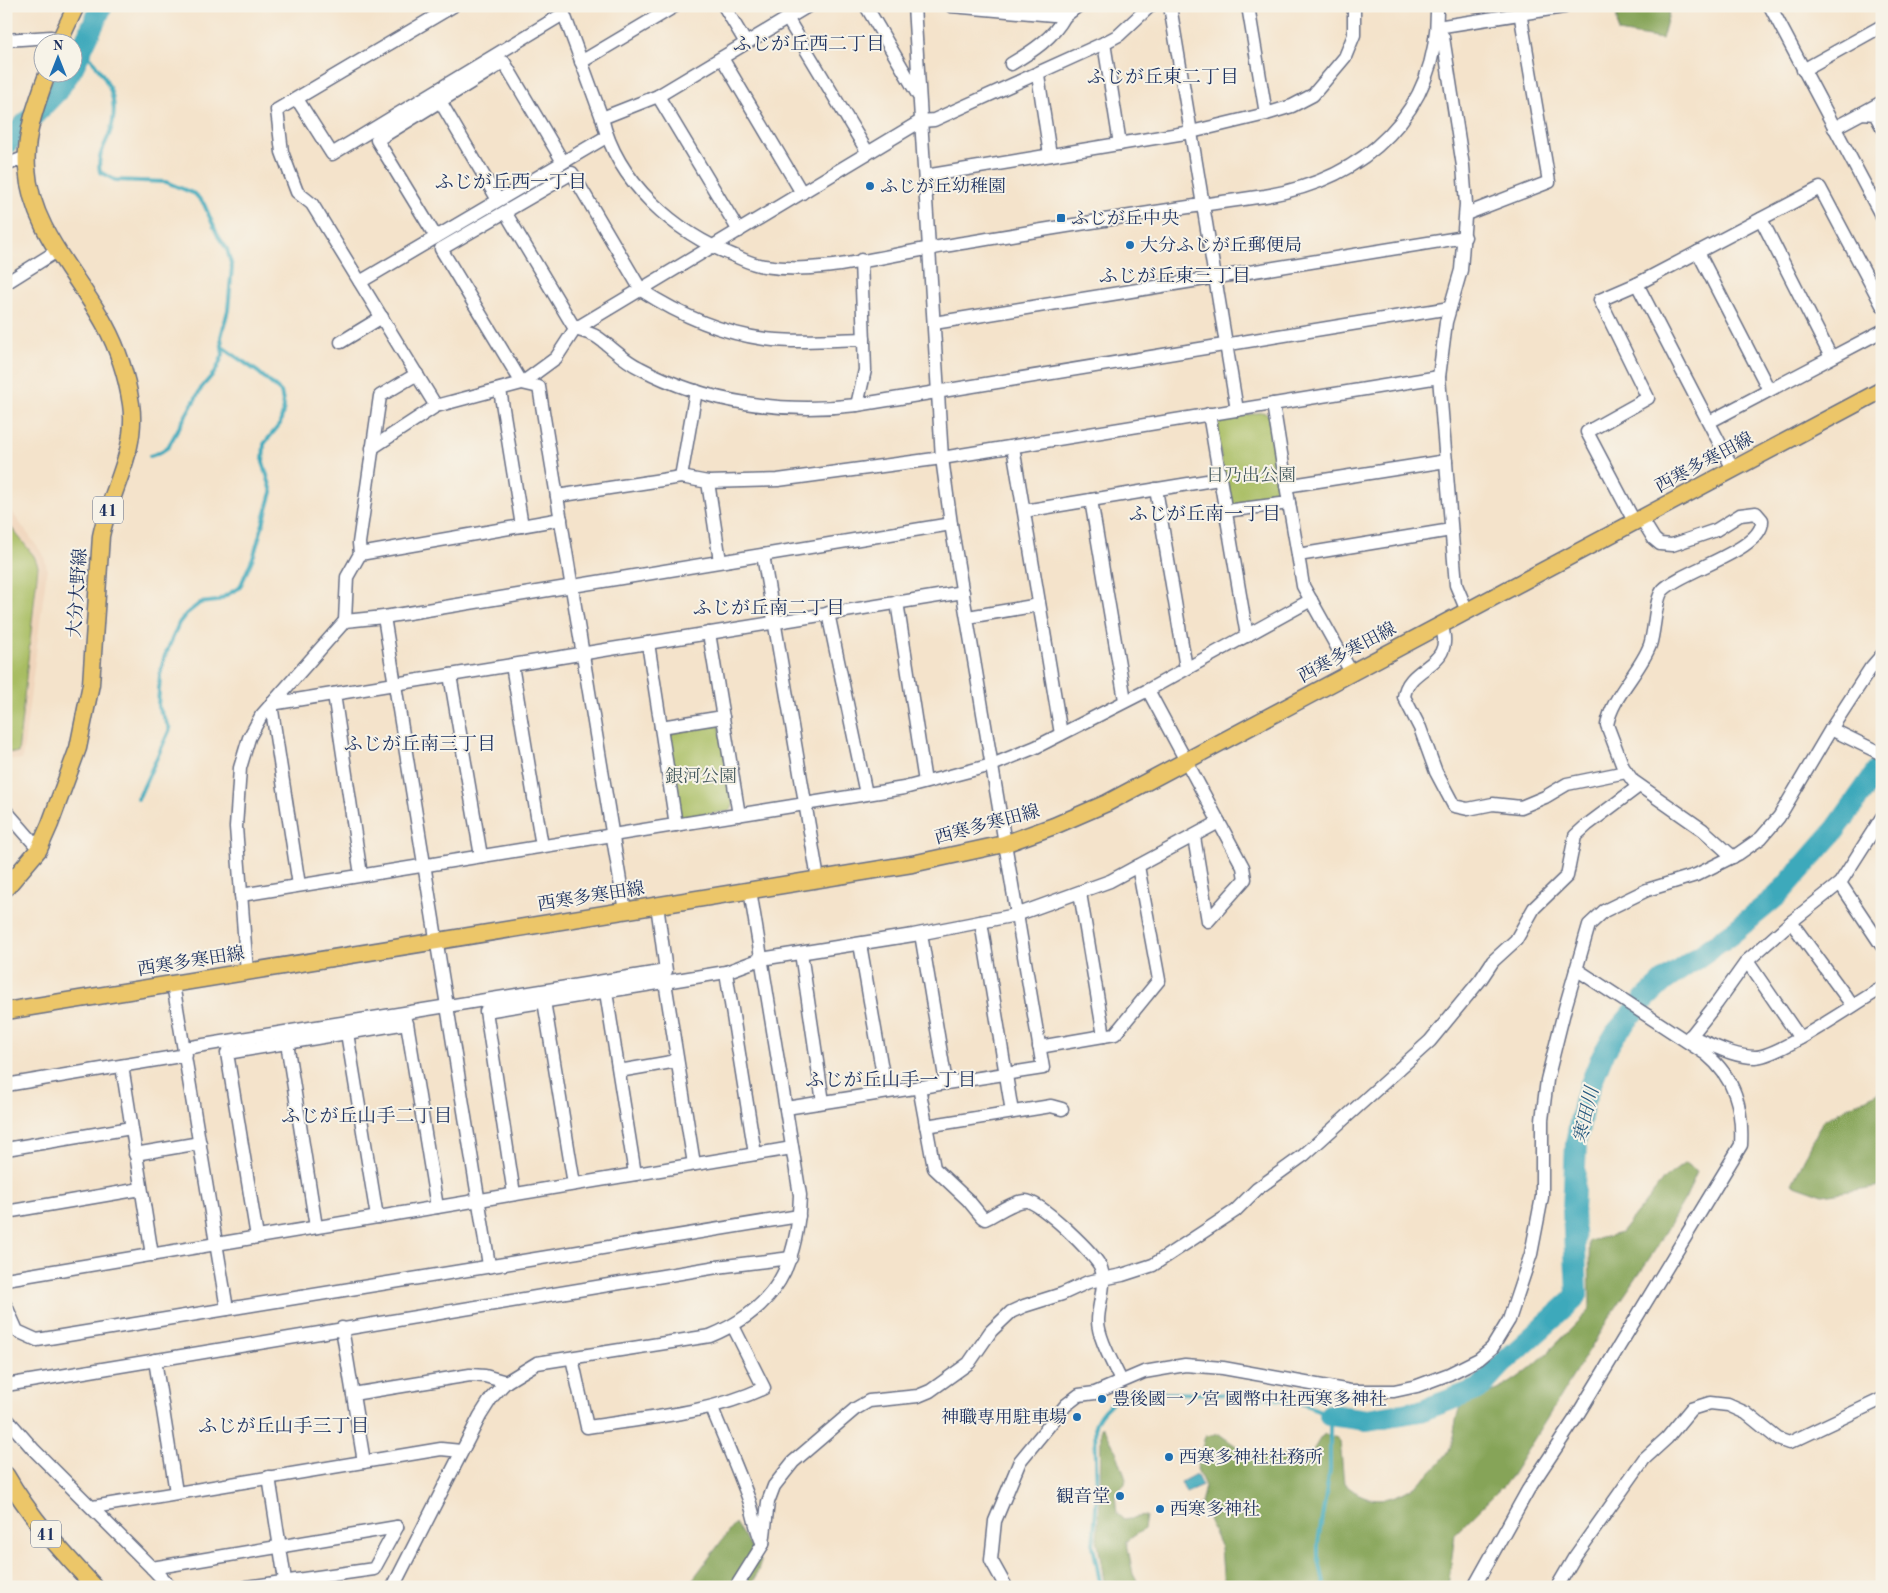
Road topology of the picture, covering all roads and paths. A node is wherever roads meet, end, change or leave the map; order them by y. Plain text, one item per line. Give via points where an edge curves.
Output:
1 (453, 6) edge
2 (675, 6) edge
3 (724, 6) edge
4 (808, 6) edge
5 (866, 6) edge
6 (914, 6) edge
7 (950, 6) edge
8 (1078, 6) edge
9 (1150, 6) edge
10 (1170, 6) edge
11 (1354, 6) edge
12 (1437, 6) edge
13 (1770, 6) edge
14 (78, 7) edge
15 (1252, 7) edge
16 (1564, 7) edge
17 (562, 10) edge
18 (1519, 10) edge
19 (1066, 16) junction
20 (788, 18) junction
21 (1882, 26) edge
22 (1437, 28) junction
23 (65, 32) edge
24 (32, 38) edge
25 (6, 40) edge
26 (1104, 43) junction
27 (746, 44) junction
28 (722, 58) junction
29 (581, 62) junction
30 (1011, 64) dead end
31 (1803, 70) junction
32 (1038, 75) junction
33 (45, 82) edge
34 (658, 96) junction
35 (920, 96) junction
36 (297, 99) junction
37 (440, 101) junction
38 (1882, 102) edge
39 (1862, 113) junction
40 (1266, 114) junction
41 (602, 118) junction
42 (921, 121) junction
43 (1882, 127) edge
44 (1834, 128) junction
45 (1191, 132) junction
46 (606, 136) junction
47 (1120, 144) junction
48 (868, 153) junction
49 (1050, 155) junction
50 (26, 157) junction
51 (563, 162) junction
52 (6, 165) edge
53 (925, 176) junction
54 (802, 193) junction
55 (498, 200) junction
56 (1203, 204) junction
57 (505, 212) junction
58 (1466, 214) junction
59 (1882, 217) edge
60 (1761, 219) junction
61 (739, 231) junction
62 (436, 237) junction
63 (1465, 237) junction
64 (712, 247) junction
65 (929, 248) junction
66 (57, 251) junction
67 (1698, 252) junction
68 (861, 260) junction
69 (1215, 278) junction
70 (360, 282) junction
71 (6, 283) edge
72 (1637, 284) junction
73 (642, 290) junction
74 (1882, 305) edge
75 (1450, 308) junction
76 (382, 317) junction
77 (934, 323) junction
78 (576, 329) junction
79 (1882, 331) edge
80 (864, 339) junction
81 (341, 342) dead end
82 (1226, 345) junction
83 (1831, 358) junction
84 (417, 374) junction
85 (1440, 377) junction
86 (522, 383) junction
87 (500, 390) junction
88 (1769, 390) junction
89 (1882, 390) edge
90 (696, 391) junction
91 (938, 392) junction
92 (1273, 404) junction
93 (857, 405) junction
94 (436, 406) junction
95 (1237, 410) junction
96 (1209, 414) junction
97 (1709, 422) junction
98 (1013, 446) junction
99 (372, 448) junction
100 (942, 458) junction
101 (1446, 462) junction
102 (1734, 469) junction
103 (682, 478) junction
104 (1219, 479) junction
105 (708, 482) junction
106 (1286, 486) junction
107 (1156, 489) junction
108 (557, 496) junction
109 (1091, 500) junction
110 (1288, 502) junction
111 (1024, 511) junction
112 (1225, 511) junction
113 (561, 519) junction
114 (1637, 520) junction
115 (951, 524) junction
116 (522, 526) junction
117 (1451, 530) junction
118 (360, 554) junction
119 (764, 555) junction
120 (1298, 555) junction
121 (720, 561) junction
122 (571, 587) junction
123 (963, 592) junction
124 (1311, 600) junction
125 (897, 602) junction
126 (1039, 605) junction
127 (1466, 611) junction
128 (828, 613) junction
129 (384, 617) junction
130 (968, 618) junction
131 (345, 620) junction
132 (774, 622) junction
133 (1441, 624) junction
134 (709, 633) junction
135 (1246, 636) junction
136 (648, 643) junction
137 (582, 653) junction
138 (1882, 655) edge
139 (512, 665) junction
140 (1186, 668) junction
141 (1351, 672) junction
142 (450, 675) junction
143 (395, 684) junction
144 (1148, 690) junction
145 (334, 694) junction
146 (1125, 700) junction
147 (271, 704) junction
148 (723, 717) junction
149 (661, 727) junction
150 (1831, 729) junction
151 (1061, 734) junction
152 (1882, 754) edge
153 (1186, 760) junction
154 (992, 765) junction
155 (1626, 772) junction
156 (926, 782) junction
157 (1639, 786) junction
158 (866, 794) junction
159 (805, 804) junction
160 (6, 812) edge
161 (739, 814) junction
162 (1882, 817) edge
163 (1219, 822) junction
164 (676, 825) junction
165 (1878, 834) edge
166 (612, 835) junction
167 (1194, 837) junction
168 (1004, 844) junction
169 (542, 846) junction
170 (39, 849) junction
171 (481, 856) junction
172 (1733, 857) junction
173 (425, 865) junction
174 (1138, 866) junction
175 (361, 876) junction
176 (818, 879) junction
177 (1840, 883) junction
178 (299, 885) junction
179 (6, 888) edge
180 (750, 890) junction
181 (1080, 894) junction
182 (242, 895) junction
183 (658, 905) junction
184 (625, 911) junction
185 (1016, 915) junction
186 (981, 922) junction
187 (1791, 922) junction
188 (921, 934) junction
189 (437, 941) junction
190 (860, 944) junction
191 (1882, 946) edge
192 (801, 953) junction
193 (761, 959) junction
194 (1747, 961) junction
195 (1576, 969) junction
196 (247, 972) junction
197 (726, 972) junction
198 (665, 982) junction
199 (172, 984) junction
200 (1882, 988) edge
201 (606, 992) junction
202 (544, 1001) junction
203 (1852, 1005) junction
204 (448, 1007) junction
205 (6, 1012) edge
206 (347, 1033) junction
207 (1104, 1036) junction
208 (1689, 1038) junction
209 (1800, 1038) junction
210 (287, 1043) junction
211 (1039, 1047) junction
212 (185, 1051) junction
213 (677, 1061) junction
214 (122, 1066) junction
215 (619, 1071) junction
216 (1006, 1074) junction
217 (946, 1083) junction
218 (6, 1085) edge
219 (919, 1087) junction
220 (886, 1092) junction
221 (823, 1102) junction
222 (786, 1108) junction
223 (1062, 1108) dead end
224 (1012, 1112) junction
225 (926, 1126) junction
226 (131, 1128) junction
227 (200, 1143) junction
228 (792, 1148) junction
229 (6, 1149) edge
230 (135, 1154) junction
231 (755, 1154) junction
232 (694, 1164) junction
233 (635, 1174) junction
234 (574, 1184) junction
235 (141, 1189) junction
236 (514, 1194) junction
237 (478, 1200) junction
238 (437, 1207) junction
239 (6, 1212) edge
240 (799, 1216) junction
241 (377, 1217) junction
242 (316, 1227) junction
243 (258, 1237) junction
244 (218, 1244) junction
245 (152, 1255) junction
246 (791, 1258) junction
247 (489, 1265) junction
248 (6, 1279) edge
249 (1102, 1279) junction
250 (6, 1306) edge
251 (227, 1309) junction
252 (733, 1326) junction
253 (342, 1328) junction
254 (572, 1358) junction
255 (155, 1360) junction
256 (1121, 1381) junction
257 (506, 1382) junction
258 (6, 1385) edge
259 (353, 1394) junction
260 (1882, 1399) edge
261 (712, 1408) junction
262 (6, 1418) edge
263 (462, 1451) junction
264 (364, 1462) junction
265 (6, 1476) edge
266 (269, 1477) junction
267 (176, 1492) junction
268 (93, 1507) junction
269 (763, 1544) junction
270 (279, 1546) junction
271 (152, 1568) junction
272 (285, 1580) junction
273 (95, 1587) edge
274 (170, 1587) edge
275 (246, 1587) edge
276 (393, 1587) edge
277 (736, 1587) edge
278 (1006, 1587) edge
279 (1474, 1587) edge
280 (1557, 1587) edge

1 - 36 street
2 - 29 street
3 - 27 street
4 - 20 street
5 - 35 street
6 - 35 street
7 - 19 street
8 - 19 street
9 - 26 street via 1119,35
10 - 45 street
11 - 40 street via 1354,35 1345,57 1328,80 1313,95
12 - 22 street
13 - 31 street
14 - 23 main road
15 - 40 street
16 - 18 street
17 - 29 street
17 - 36 street via 332,154
18 - 22 street
18 - 58 street via 1548,182
19 - 30 street via 1037,49
20 - 27 street
20 - 48 street
21 - 31 street
22 - 56 street via 1429,68 1412,105 1391,133 1363,158 1331,178 1302,188
22 - 58 street via 1443,37 1458,131
24 - 25 street
26 - 32 street
26 - 47 street
27 - 28 street
28 - 34 street
28 - 54 street
29 - 41 street
31 - 44 street
32 - 42 street via 934,120
32 - 49 street
33 - 50 main road, 大分大野線 / 41 via 34,113
34 - 41 street
34 - 61 street
35 - 42 street
36 - 70 street via 277,110 282,152 297,192 312,204
37 - 51 street via 504,62
37 - 55 street
37 - 62 street via 377,140
38 - 39 street
39 - 43 street via 1875,114
39 - 44 street
40 - 45 street
41 - 46 street
42 - 48 street
42 - 53 street
44 - 59 street
45 - 47 street
45 - 56 street
46 - 51 street
46 - 64 street via 620,164 649,200
47 - 49 street
48 - 54 street
49 - 53 street
50 - 52 street
50 - 66 main road, 大分大野線 / 41 via 35,209
51 - 55 street
53 - 65 street
54 - 61 street
55 - 62 street
56 - 65 street
56 - 69 street
57 - 73 street via 572,173
57 - 78 street
57 - 86 street via 441,249
58 - 63 street
60 - 67 street
60 - 74 street via 1820,188
60 - 83 street
61 - 64 street
62 - 70 street
63 - 69 street
63 - 75 street via 1461,270
64 - 68 street via 762,266 794,269 836,266
64 - 73 street
65 - 68 street
65 - 77 street
66 - 71 street
66 - 170 main road, 大分大野線 / 41 via 114,345 129,397 132,428 128,454 101,536 90,684 82,733
67 - 72 street
67 - 88 street
68 - 80 street
69 - 77 street
69 - 82 street
70 - 76 street
72 - 97 street
72 - 114 street via 1600,300 1648,398 1587,432
73 - 78 street
73 - 80 street via 697,320 733,332 784,340
75 - 82 street
75 - 85 street
76 - 81 street
76 - 84 street
77 - 91 street
78 - 86 street via 556,358
78 - 90 street via 596,336 639,368
79 - 83 street
80 - 93 street via 865,370
82 - 91 street
82 - 95 street
83 - 88 street
84 - 94 street
84 - 99 street via 380,396
85 - 92 street
85 - 101 street
86 - 87 street
86 - 108 street via 538,387
87 - 94 street
87 - 116 street
88 - 97 street
89 - 102 main road, 西寒多寒田線
90 - 93 street via 776,408
90 - 103 street
91 - 93 street
91 - 100 street
92 - 95 street
92 - 106 street
94 - 99 street
95 - 96 street
96 - 98 street
96 - 104 street
97 - 102 street
98 - 100 street
98 - 111 street
99 - 118 street
100 - 105 street via 778,480
100 - 115 street
101 - 106 street
101 - 117 street
102 - 114 main road, 西寒多寒田線
103 - 105 street
103 - 108 street
104 - 107 street
104 - 112 street
105 - 121 street
106 - 110 street
107 - 109 street
107 - 140 street
108 - 113 street
109 - 111 street
109 - 146 street
110 - 112 street
110 - 120 street
111 - 126 street
112 - 135 street
113 - 116 street
113 - 122 street
114 - 127 main road, 西寒多寒田線
114 - 155 street via 1654,539 1666,546 1713,532 1740,515 1756,513 1762,523 1755,536 1737,549 1687,574 1660,594 1649,648 1608,722
115 - 119 street
115 - 123 street
116 - 118 street
117 - 120 street
117 - 127 street via 1456,584
118 - 131 street via 347,577
119 - 121 street
119 - 132 street
120 - 124 street via 1303,586
121 - 122 street
122 - 129 street
122 - 137 street
123 - 125 street
123 - 130 street
124 - 135 street
124 - 141 street
125 - 128 street
125 - 156 street
126 - 130 street
126 - 151 street
127 - 133 main road, 西寒多寒田線
128 - 132 street
128 - 158 street
129 - 131 street
129 - 143 street
130 - 154 street
131 - 147 street
132 - 134 street
132 - 159 street
133 - 141 main road, 西寒多寒田線
133 - 155 street via 1445,638 1442,654 1409,683 1404,697 1454,806 1468,810 1493,804 1521,807 1567,784
134 - 136 street
134 - 148 street
135 - 140 street
136 - 137 street
136 - 149 street
137 - 139 street
137 - 166 street
138 - 150 street
139 - 142 street
139 - 169 street
140 - 144 street
141 - 153 main road, 西寒多寒田線
142 - 143 street
142 - 171 street
143 - 145 street
143 - 173 street
144 - 146 street
144 - 153 street
145 - 147 street
145 - 175 street
146 - 151 street
147 - 178 street
147 - 182 street via 249,738 240,768 236,827
148 - 149 street
148 - 161 street
149 - 164 street
150 - 152 street
150 - 172 street via 1774,824 1754,844
151 - 154 street
153 - 163 street
153 - 168 main road, 西寒多寒田線 via 1107,803
154 - 156 street
154 - 168 street
155 - 157 street
156 - 158 street
157 - 172 street via 1702,830
157 - 249 street via 1575,836 1567,876 1534,908 1516,940 1493,961 1430,1041 1402,1068 1293,1164 1257,1189 1221,1221 1162,1261
158 - 159 street
159 - 161 street
159 - 176 street
160 - 170 street
161 - 164 street
162 - 165 street
163 - 167 street
163 - 167 street via 1243,867 1245,879 1208,921
164 - 166 street
165 - 177 street
166 - 169 street
166 - 184 street
167 - 174 street
168 - 176 main road, 西寒多寒田線 via 912,864
168 - 185 street
169 - 171 street
170 - 179 main road, 大分大野線 / 41
171 - 173 street
172 - 195 street via 1696,875 1647,890 1598,915 1585,934
173 - 175 street
173 - 189 street
174 - 181 street
174 - 207 street via 1159,980 1115,1034
175 - 178 street
176 - 180 main road, 西寒多寒田線
177 - 187 street
177 - 191 street
178 - 182 street
180 - 183 main road, 西寒多寒田線
180 - 193 street
181 - 185 street
181 - 207 street
182 - 196 street
183 - 184 main road, 西寒多寒田線
183 - 204 street via 666,971
184 - 189 main road, 西寒多寒田線
185 - 186 street
185 - 211 street
186 - 188 street
186 - 216 street
187 - 194 street
187 - 203 street
188 - 190 street
188 - 217 street
189 - 196 main road, 西寒多寒田線
189 - 204 street
190 - 192 street
190 - 220 street
192 - 193 street
192 - 221 street
193 - 197 street
193 - 222 street
194 - 208 street
194 - 209 street
195 - 208 street
195 - 256 street via 1545,1092 1542,1197 1537,1228 1518,1300 1492,1348 1479,1359 1449,1374 1417,1386 1384,1392 1328,1388 1223,1368 1186,1365 1153,1370
196 - 199 main road, 西寒多寒田線
197 - 198 street
197 - 231 street
198 - 201 street
198 - 213 street
199 - 205 main road, 西寒多寒田線
199 - 212 street
200 - 203 street
201 - 202 street
201 - 215 street
202 - 234 street
202 - 236 street via 486,1011
203 - 209 street
204 - 212 street
204 - 237 street
206 - 210 street
206 - 238 street via 407,1023
206 - 241 street
207 - 211 street
208 - 209 street via 1740,1055 1757,1057
208 - 279 street via 1719,1065 1730,1081 1739,1102 1741,1145 1575,1419 1528,1490
210 - 242 street
210 - 243 street via 227,1053
211 - 216 street via 1043,1068
212 - 214 street
212 - 227 street
213 - 215 street
213 - 232 street
214 - 218 street
214 - 226 street
215 - 233 street
216 - 217 street
216 - 224 street
217 - 219 street
219 - 220 street
219 - 225 street
220 - 221 street
221 - 222 street
222 - 228 street
223 - 224 street via 1051,1106
224 - 225 street
225 - 249 street via 934,1168 982,1217 985,1219 1024,1201 1038,1205 1090,1252 1100,1266
226 - 229 street
226 - 230 street
227 - 230 street
227 - 244 street
228 - 231 street
228 - 240 street via 800,1194
230 - 235 street
231 - 232 street
232 - 233 street
233 - 234 street
234 - 236 street
235 - 239 street
235 - 245 street
236 - 237 street
237 - 238 street
237 - 247 street
238 - 241 street
240 - 246 street
240 - 247 street
241 - 242 street
242 - 243 street
243 - 244 street
244 - 245 street
244 - 251 street
245 - 248 street
246 - 252 street via 785,1272 764,1300
246 - 253 street via 716,1266
247 - 251 street
249 - 256 street via 1099,1327
249 - 269 street via 1011,1312 991,1331 969,1364 930,1391 918,1396 870,1401 855,1409 793,1462 774,1486 768,1502
250 - 251 street via 16,1331 37,1340
252 - 254 street via 702,1338
252 - 261 street via 764,1388
253 - 255 street
253 - 259 street
254 - 257 street via 537,1363
254 - 261 street via 586,1427
255 - 258 street
255 - 267 street
256 - 278 street via 1095,1393 1075,1397 1020,1461 993,1534 992,1564
257 - 259 street via 470,1375
257 - 263 street via 492,1398
259 - 264 street
260 - 280 street via 1790,1443 1778,1439 1746,1413 1728,1405 1710,1402 1691,1409 1644,1459
261 - 269 street via 744,1485 755,1529
262 - 268 street
263 - 264 street via 441,1449
263 - 276 street
264 - 266 street
265 - 273 main road, 41 via 49,1538
266 - 267 street
266 - 270 street
267 - 268 street
268 - 271 street
269 - 277 street
270 - 271 street
270 - 272 street
270 - 272 street via 398,1526 374,1569
271 - 274 street
272 - 275 street

